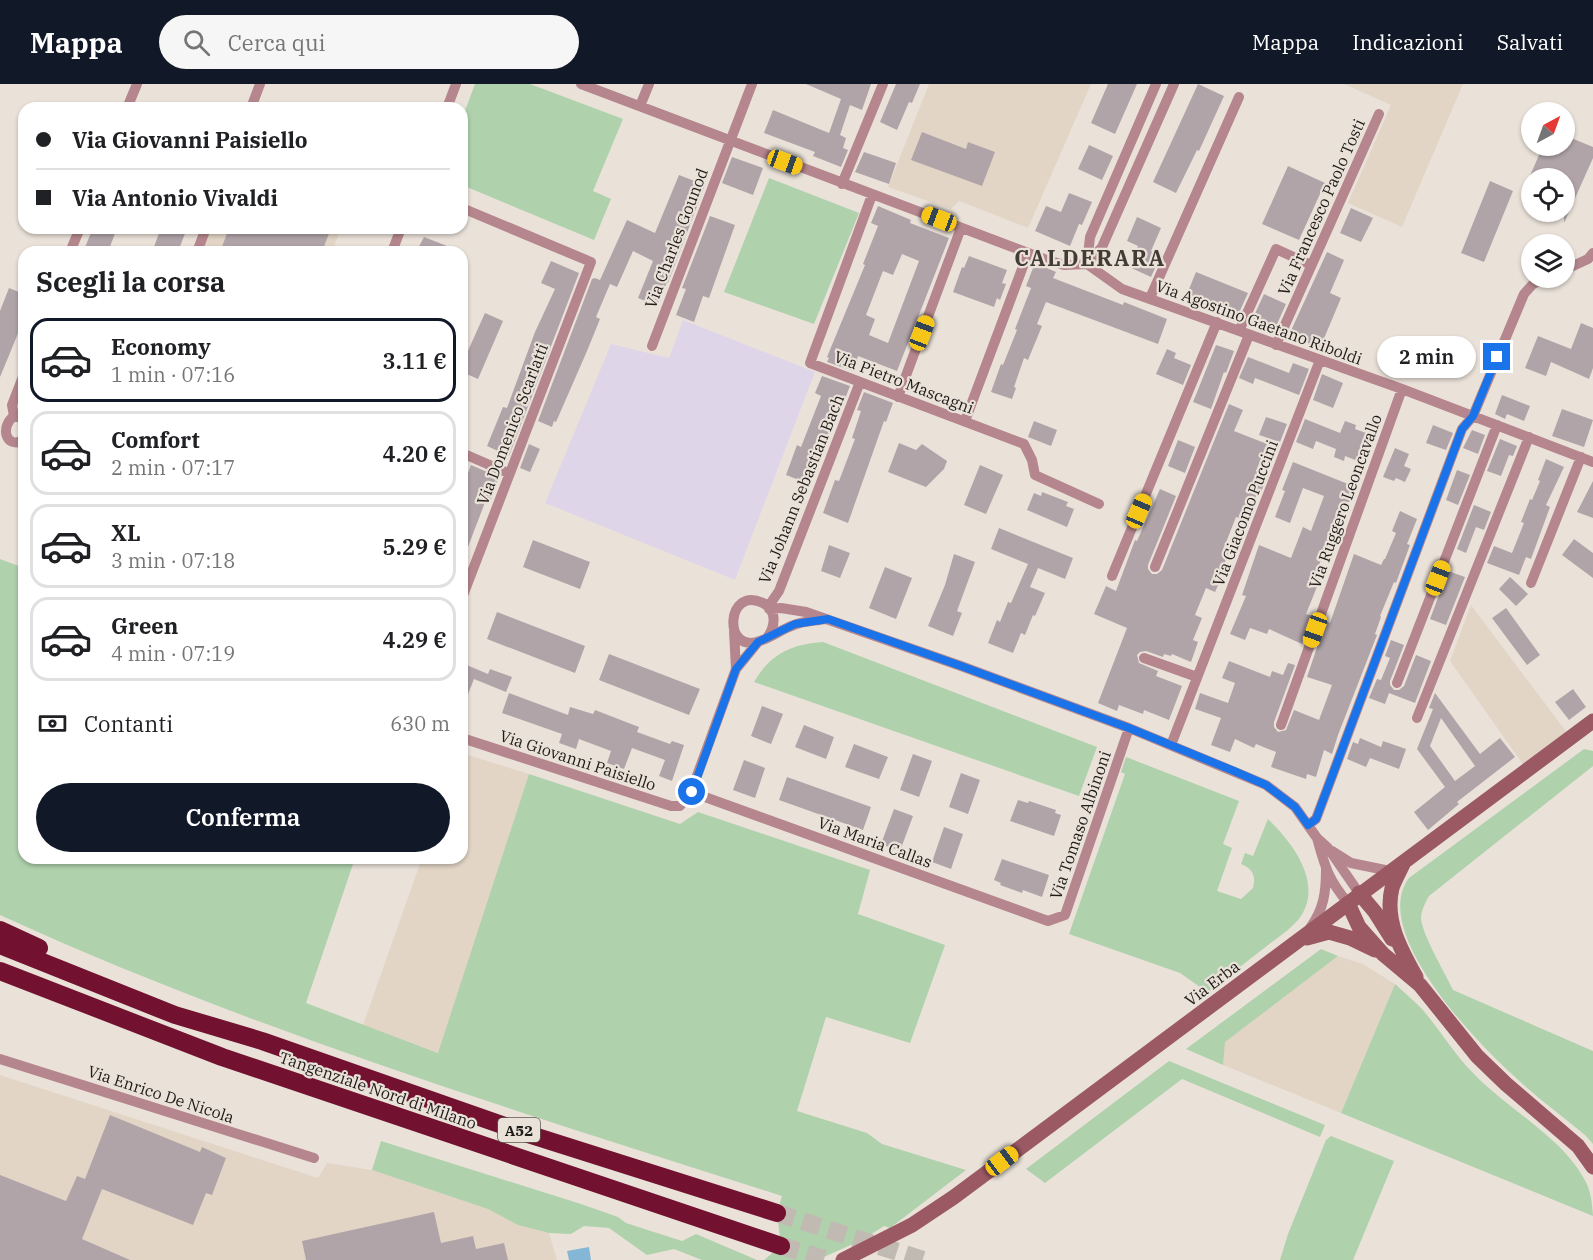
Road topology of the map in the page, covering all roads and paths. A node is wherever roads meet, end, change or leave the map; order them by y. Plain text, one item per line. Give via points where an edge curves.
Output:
1 (137, 84) edge
2 (260, 84) edge
3 (456, 84) edge
4 (580, 84) edge
5 (649, 84) edge
6 (752, 84) edge
7 (883, 84) edge
8 (1156, 84) edge
9 (1174, 84) edge
10 (1239, 97) dead end
11 (130, 102) edge
12 (253, 102) edge
13 (449, 102) edge
14 (640, 106) junction
15 (1379, 114) dead end
16 (729, 141) junction
17 (842, 184) junction
18 (872, 195) junction
19 (468, 211) edge
20 (961, 228) junction
21 (1593, 252) edge
22 (1028, 253) junction
23 (1087, 264) junction
24 (1311, 265) junction
25 (1575, 265) edge
26 (1529, 288) edge
27 (1150, 298) junction
28 (1217, 322) junction
29 (1244, 333) junction
30 (1276, 345) junction
31 (652, 346) dead end
32 (1319, 364) junction
33 (860, 382) junction
34 (1402, 389) junction
35 (18, 390) edge
36 (898, 397) junction
37 (18, 416) edge
38 (18, 418) edge
39 (1470, 419) junction
40 (965, 421) junction
41 (1497, 425) junction
42 (1529, 437) junction
43 (18, 443) edge
44 (468, 456) edge
45 (1581, 457) junction
46 (1593, 462) edge
47 (508, 473) junction
48 (1099, 504) dead end
49 (1155, 567) dead end
50 (1112, 576) dead end
51 (468, 582) edge
52 (1531, 583) dead end
53 (769, 608) junction
54 (828, 619) junction
55 (734, 631) junction
56 (763, 640) junction
57 (1144, 657) dead end
58 (736, 669) junction
59 (1197, 677) junction
60 (1397, 683) dead end
61 (1417, 718) dead end
62 (1593, 721) edge
63 (1281, 725) dead end
64 (1129, 728) junction
65 (468, 740) edge
66 (1171, 745) junction
67 (692, 792) junction
68 (1308, 825) junction
69 (1317, 838) junction
70 (1328, 848) junction
71 (1405, 861) junction
72 (1326, 869) junction
73 (1390, 871) junction
74 (1354, 898) junction
75 (1048, 921) joint
76 (0, 930) edge
77 (1299, 940) junction
78 (0, 945) edge
79 (1383, 954) junction
80 (1404, 956) junction
81 (0, 971) edge
82 (1420, 985) junction
83 (262, 1041) junction
84 (0, 1059) edge
85 (314, 1158) dead end
86 (1593, 1167) edge
87 (777, 1214) tunnel mouth
88 (781, 1246) tunnel mouth
89 (843, 1260) edge

1 - 11 street
2 - 12 street
3 - 13 street
4 - 14 street
5 - 14 street
6 - 16 street, Via Charles Gounod
7 - 17 street
8 - 23 street via 1090,237
9 - 23 street via 1102,248
10 - 27 street
14 - 16 street
15 - 24 street, Via Francesco Paolo Tosti
16 - 17 street
16 - 31 street, Via Charles Gounod
17 - 18 street
18 - 20 street
18 - 33 street, Via Pietro Mascagni via 810,363
19 - 47 street, Via Domenico Scarlatti via 591,262
20 - 22 street
20 - 36 street
21 - 25 street
22 - 23 street via 1065,265
22 - 40 street
23 - 27 street, Via Agostino Gaetano Riboldi via 1122,289
24 - 29 street via 1276,249
24 - 30 street, Via Francesco Paolo Tosti
26 - 39 street
27 - 28 street, Via Agostino Gaetano Riboldi
28 - 29 street, Via Agostino Gaetano Riboldi
28 - 50 street
29 - 30 street, Via Agostino Gaetano Riboldi
29 - 49 street
30 - 32 street, Via Agostino Gaetano Riboldi
32 - 34 street, Via Agostino Gaetano Riboldi
32 - 59 street, Via Giacomo Puccini
33 - 36 street, Via Pietro Mascagni
33 - 53 street, Via Johann Sebastian Bach
34 - 39 street, Via Agostino Gaetano Riboldi
34 - 63 street, Via Ruggero Leoncavallo
35 - 37 street via 12,405
36 - 40 street, Via Pietro Mascagni
38 - 43 street via 7,419 3,425 6,438
39 - 41 street, Via Agostino Gaetano Riboldi
39 - 68 street via 1462,429 1316,819
40 - 48 street, Via Pietro Mascagni via 1024,444 1035,475
41 - 42 street, Via Agostino Gaetano Riboldi
41 - 60 street
42 - 45 street, Via Agostino Gaetano Riboldi
42 - 61 street
44 - 47 street
45 - 46 street, Via Agostino Gaetano Riboldi
45 - 52 street
47 - 51 street, Via Domenico Scarlatti
53 - 54 street via 798,610
53 - 55 street via 761,602 745,602 734,614
53 - 56 street via 775,621
54 - 56 street via 795,624
54 - 64 street
55 - 56 street via 749,642
55 - 58 street
56 - 58 street
57 - 59 street
58 - 67 street
59 - 66 street, Via Giacomo Puccini
62 - 71 main road, Via Erba
64 - 66 street
64 - 75 street, Via Tomaso Albinoni via 1065,915
65 - 67 street, Via Giovanni Paisiello via 671,806 680,806
66 - 68 street via 1266,785 1295,807
67 - 75 street, Via Maria Callas
68 - 69 street
69 - 70 street
69 - 72 street
70 - 73 street via 1351,863
70 - 74 street
71 - 73 main road, Via Erba
71 - 80 main road via 1392,891 1390,916
72 - 74 street via 1333,885
72 - 77 street via 1322,907
73 - 74 main road, Via Erba
74 - 77 main road, Via Erba
74 - 79 main road via 1359,927
74 - 80 main road via 1375,912
76 - 83 highway, A52
77 - 79 main road via 1329,932
77 - 89 main road, Via Erba via 945,1202 907,1228
78 - 83 highway, Tangenziale Nord di Milano / A52 via 175,1015
79 - 82 main road
80 - 82 main road
81 - 88 highway, Tangenziale Nord di Milano / A52 via 233,1061
82 - 86 main road via 1477,1056 1578,1146
83 - 87 highway, Tangenziale Nord di Milano / A52 via 531,1135
84 - 85 street, Via Enrico De Nicola

